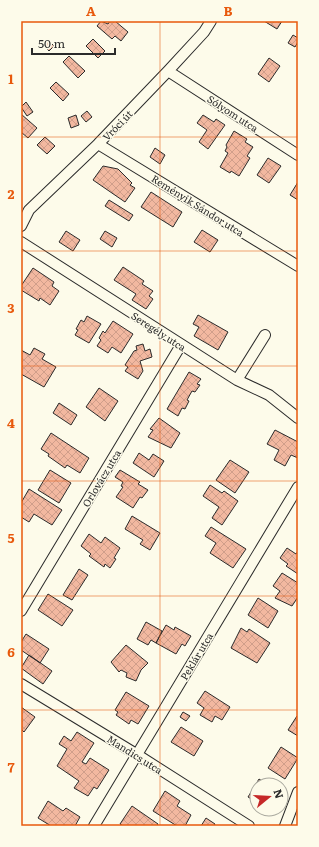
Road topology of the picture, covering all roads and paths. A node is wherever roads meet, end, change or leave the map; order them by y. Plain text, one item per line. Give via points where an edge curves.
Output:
1 (211, 21) edge
2 (168, 71) junction
3 (98, 144) junction
4 (298, 155) edge
5 (21, 225) edge
6 (21, 242) edge
7 (298, 266) edge
8 (265, 335) dead end
9 (181, 345) junction
10 (237, 380) junction
11 (298, 418) edge
12 (298, 487) edge
13 (21, 611) edge
14 (21, 684) edge
15 (136, 754) junction
16 (298, 792) edge
17 (94, 826) edge
18 (249, 826) edge
19 (285, 826) edge

1 - 2 street, Vróci út
2 - 3 street, Vróci út
2 - 4 street, Sólyom utca
3 - 5 street, Vróci út via 29,210
3 - 7 street, Reményik Sándor utca
6 - 9 street, Seregély utca
8 - 10 street
9 - 10 street, Seregély utca
9 - 13 street, Orlovácz utca
10 - 11 street, Seregély utca via 269,395
12 - 15 street, Peklár utca
14 - 15 street, Mandics utca
15 - 17 street, Peklár utca
15 - 18 street, Mandics utca
16 - 19 street

